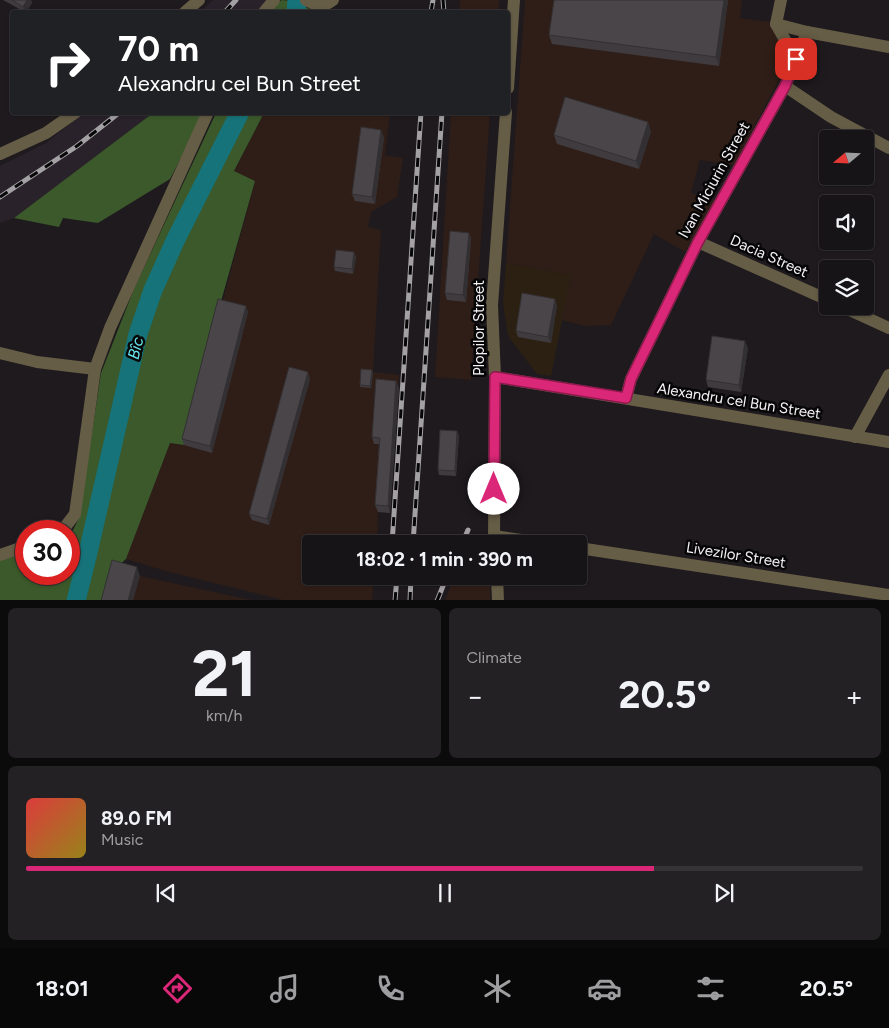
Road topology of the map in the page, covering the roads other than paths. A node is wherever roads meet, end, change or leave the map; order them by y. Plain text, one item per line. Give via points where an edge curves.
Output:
1 (199, 0) edge
2 (274, 0) edge
3 (306, 0) edge
4 (333, 0) edge
5 (514, 0) edge
6 (781, 0) edge
7 (188, 10) edge
8 (266, 10) edge
9 (776, 24) junction
10 (807, 32) junction
11 (889, 47) edge
12 (510, 59) edge
13 (796, 59) junction
14 (785, 86) junction
15 (72, 115) edge
16 (207, 115) edge
17 (506, 115) edge
18 (889, 148) edge
19 (0, 154) edge
20 (698, 242) junction
21 (819, 296) edge
22 (861, 315) edge
23 (889, 328) edge
24 (0, 353) edge
25 (95, 369) junction
26 (889, 374) edge
27 (495, 377) junction
28 (626, 398) junction
29 (855, 436) junction
30 (889, 442) edge
31 (70, 520) edge
32 (494, 535) edge
33 (587, 549) edge
34 (15, 550) edge
35 (0, 555) edge
36 (497, 585) edge
37 (889, 595) edge
38 (498, 600) edge

1 - 7 street
2 - 8 street
3 - 4 street via 319,7
5 - 12 street
6 - 9 street
9 - 10 street
9 - 13 street
10 - 11 street
10 - 13 street, Ivan Miciurin Street
13 - 14 street, Ivan Miciurin Street
14 - 18 street via 830,117
14 - 20 street, Ivan Miciurin Street
15 - 19 street via 46,133
16 - 25 street via 110,328
17 - 27 street, Plopilor Street via 492,305
20 - 21 street, Dacia Street
20 - 28 street, Ivan Miciurin Street via 631,379
22 - 23 street
24 - 25 street via 36,362
25 - 31 street via 75,514
26 - 29 street
27 - 28 street, Alexandru cel Bun Street
27 - 32 street, Plopilor Street
28 - 29 street, Alexandru cel Bun Street
29 - 30 street, Alexandru cel Bun Street
33 - 37 street, Livezilor Street
34 - 35 street
36 - 38 street

